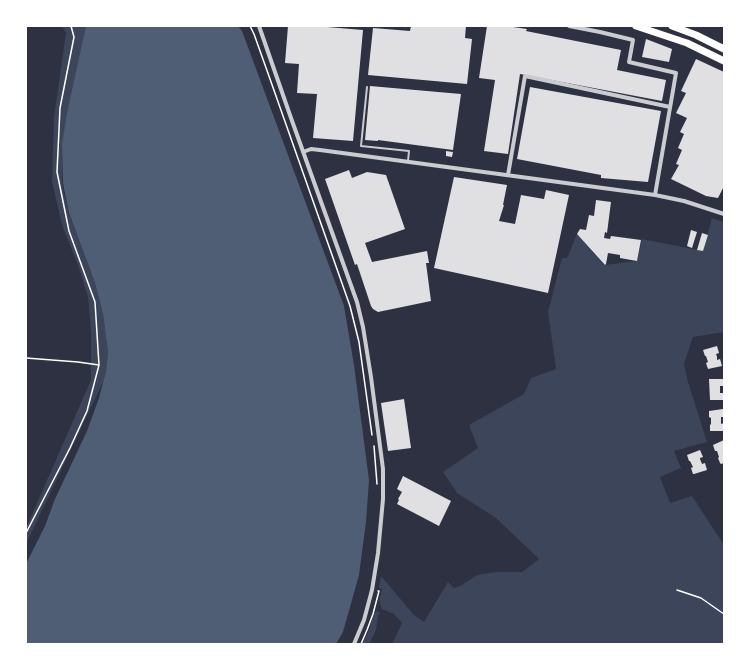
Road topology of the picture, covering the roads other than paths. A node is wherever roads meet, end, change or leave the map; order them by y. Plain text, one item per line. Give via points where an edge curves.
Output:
1 (259, 26) edge
2 (570, 26) edge
3 (636, 26) edge
4 (672, 26) edge
5 (724, 49) edge
6 (724, 61) edge
7 (367, 86) dead end
8 (670, 106) junction
9 (303, 152) junction
10 (408, 161) junction
11 (508, 175) junction
12 (655, 195) junction
13 (724, 214) edge
14 (354, 644) edge

1 - 9 street
2 - 8 street via 632,40 629,62 676,73
3 - 6 highway via 687,43
4 - 5 highway
7 - 10 lane via 361,146 409,150
8 - 11 street via 525,76
8 - 12 street
9 - 10 street via 311,149
9 - 14 street via 357,302 371,377 383,469 383,499 372,590
10 - 11 street
11 - 12 street
12 - 13 street

